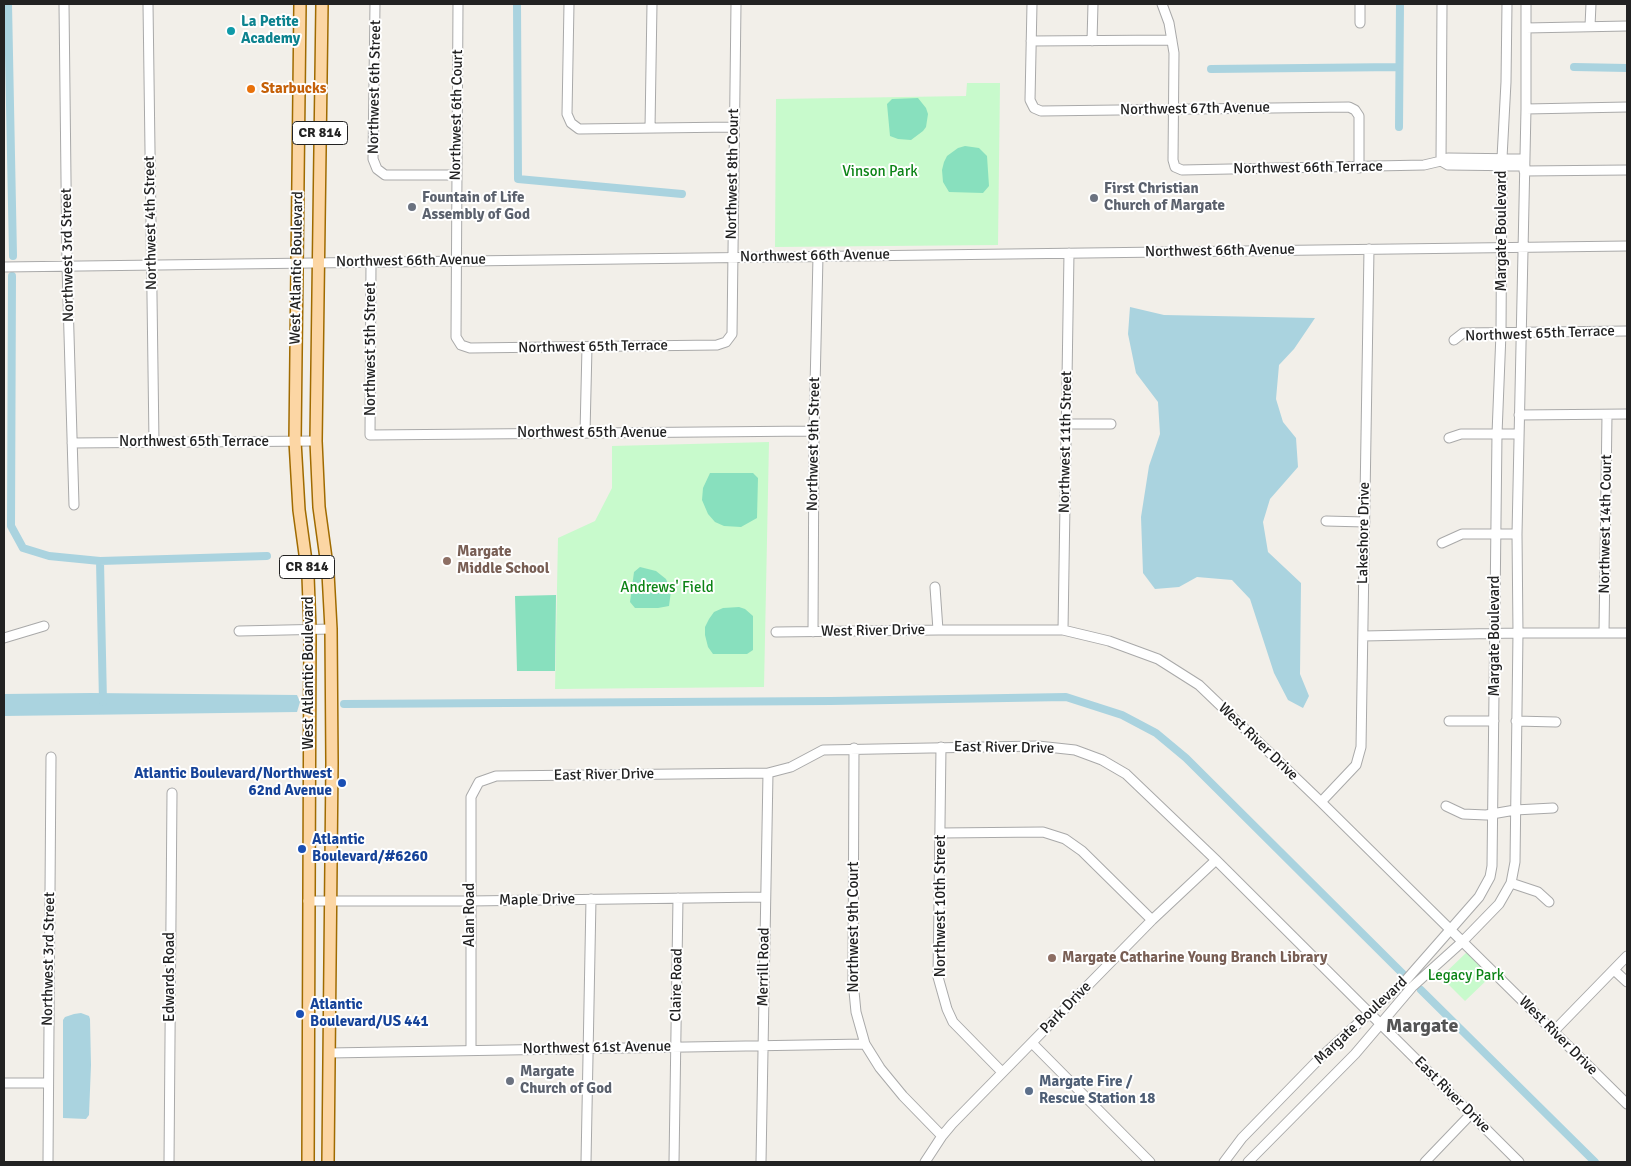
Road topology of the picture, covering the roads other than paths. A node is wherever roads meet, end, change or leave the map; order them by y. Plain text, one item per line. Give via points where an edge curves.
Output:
1 (64, 4) edge
2 (148, 4) edge
3 (300, 4) edge
4 (322, 4) edge
5 (376, 4) edge
6 (458, 4) edge
7 (569, 4) edge
8 (652, 4) edge
9 (736, 4) edge
10 (1032, 4) edge
11 (1092, 4) edge
12 (1162, 4) edge
13 (1360, 4) edge
14 (1442, 4) edge
15 (1507, 4) edge
16 (1526, 4) edge
17 (1591, 4) edge
18 (1360, 23) dead end
19 (1590, 26) junction
20 (1627, 26) edge
21 (1526, 28) junction
22 (1092, 40) junction
23 (1172, 40) junction
24 (1031, 41) junction
25 (1627, 108) edge
26 (1174, 109) junction
27 (1526, 109) junction
28 (734, 127) junction
29 (650, 128) junction
30 (1441, 162) junction
31 (1502, 162) junction
32 (1525, 165) junction
33 (1359, 168) junction
34 (1627, 170) edge
35 (456, 175) junction
36 (1627, 246) edge
37 (1502, 247) junction
38 (1523, 247) junction
39 (1369, 249) junction
40 (1069, 254) junction
41 (818, 256) junction
42 (732, 257) junction
43 (456, 261) junction
44 (298, 262) junction
45 (319, 262) junction
46 (371, 262) junction
47 (152, 264) junction
48 (67, 266) junction
49 (4, 267) edge
50 (1627, 331) edge
51 (1501, 333) junction
52 (1521, 333) junction
53 (1454, 340) dead end
54 (726, 342) joint
55 (461, 345) joint
56 (587, 347) junction
57 (1627, 414) edge
58 (1518, 415) junction
59 (1607, 415) junction
60 (1066, 424) junction
61 (1111, 424) dead end
62 (814, 431) junction
63 (585, 433) junction
64 (1497, 434) junction
65 (1518, 434) junction
66 (370, 435) joint
67 (1449, 438) dead end
68 (295, 441) junction
69 (316, 441) junction
70 (154, 442) junction
71 (72, 443) junction
72 (74, 505) dead end
73 (1326, 521) dead end
74 (1365, 522) junction
75 (1517, 534) junction
76 (1495, 535) junction
77 (1442, 543) dead end
78 (935, 587) dead end
79 (44, 626) dead end
80 (310, 629) junction
81 (332, 629) junction
82 (938, 630) junction
83 (1063, 630) junction
84 (239, 631) dead end
85 (776, 632) dead end
86 (813, 632) junction
87 (1518, 633) junction
88 (1604, 633) junction
89 (1627, 633) edge
90 (1495, 634) junction
91 (1363, 636) junction
92 (4, 638) edge
93 (1449, 721) dead end
94 (1494, 721) junction
95 (1516, 721) junction
96 (1556, 722) dead end
97 (941, 747) junction
98 (854, 748) junction
99 (51, 757) dead end
100 (768, 773) junction
101 (479, 782) joint
102 (172, 792) dead end
103 (1321, 802) junction
104 (1446, 806) dead end
105 (1553, 808) dead end
106 (1515, 810) junction
107 (1493, 814) junction
108 (941, 833) junction
109 (1216, 860) junction
110 (1510, 883) junction
111 (765, 897) junction
112 (678, 898) junction
113 (592, 899) junction
114 (308, 901) junction
115 (331, 901) junction
116 (470, 901) junction
117 (1549, 902) dead end
118 (1152, 920) junction
119 (1450, 930) junction
120 (1462, 942) junction
121 (1627, 956) edge
122 (1614, 970) junction
123 (1627, 982) edge
124 (1369, 1013) junction
125 (1380, 1024) junction
126 (1554, 1031) junction
127 (1032, 1043) junction
128 (865, 1044) junction
129 (676, 1046) junction
130 (763, 1046) junction
131 (588, 1048) junction
132 (471, 1049) junction
133 (329, 1053) junction
134 (1002, 1072) junction
135 (4, 1083) edge
136 (48, 1083) junction
137 (1627, 1104) edge
138 (1471, 1114) junction
139 (942, 1136) junction
140 (48, 1162) edge
141 (169, 1162) edge
142 (308, 1162) edge
143 (328, 1162) edge
144 (586, 1162) edge
145 (674, 1162) edge
146 (761, 1162) edge
147 (925, 1162) edge
148 (1150, 1162) edge
149 (1224, 1162) edge
150 (1248, 1162) edge
151 (1425, 1162) edge
152 (1519, 1162) edge

1 - 48 street, Northwest 3rd Street
2 - 47 street, Northwest 4th Street
3 - 44 main road, West Atlantic Boulevard / CR 814
4 - 45 main road, West Atlantic Boulevard / CR 814
5 - 35 street, Northwest 6th Street via 373,159 377,169 385,174
6 - 35 street, Northwest 6th Court
7 - 29 street via 567,114 571,123 580,129
8 - 29 street
9 - 28 street, Northwest 8th Court
10 - 24 street
11 - 22 street
12 - 23 street
13 - 18 street
14 - 30 street
15 - 31 street, Margate Boulevard
16 - 21 street, Margate Boulevard
17 - 19 street
19 - 20 street
19 - 21 street
21 - 27 street, Margate Boulevard
22 - 23 street
22 - 24 street
23 - 26 street
24 - 26 street, Northwest 67th Avenue via 1030,100 1034,108 1041,111
25 - 27 street
26 - 33 street, Northwest 67th Avenue via 1349,107 1359,116
26 - 33 street, Northwest 66th Terrace via 1173,160 1175,167 1182,170
27 - 32 street, Margate Boulevard
28 - 29 street
28 - 42 street, Northwest 8th Court
30 - 31 street, Northwest 66th Terrace via 1448,165
30 - 33 street, Northwest 66th Terrace
31 - 32 street, Northwest 66th Terrace
31 - 37 street, Margate Boulevard
32 - 34 street, Northwest 66th Terrace
32 - 38 street, Margate Boulevard
35 - 43 street, Northwest 6th Court
36 - 38 street, Northwest 66th Avenue
37 - 38 street, Northwest 66th Avenue
37 - 39 street, Northwest 66th Avenue
37 - 51 street, Margate Boulevard
38 - 52 street, Margate Boulevard
39 - 40 street, Northwest 66th Avenue
39 - 74 street, Lakeshore Drive
40 - 41 street, Northwest 66th Avenue
40 - 60 street, Northwest 11th Street
41 - 42 street, Northwest 66th Avenue
41 - 62 street, Northwest 9th Street
42 - 43 street, Northwest 66th Avenue
42 - 54 street, Northwest 8th Court via 732,334
43 - 46 street, Northwest 66th Avenue
43 - 55 street, Northwest 6th Court via 456,338
44 - 45 street, Northwest 66th Avenue
44 - 47 street, Northwest 66th Avenue
44 - 68 main road, West Atlantic Boulevard / CR 814
45 - 46 street, Northwest 66th Avenue
45 - 69 main road, West Atlantic Boulevard / CR 814
46 - 66 street, Northwest 5th Street
47 - 48 street, Northwest 66th Avenue
47 - 70 street, Northwest 4th Street
48 - 49 street, Northwest 66th Avenue
48 - 71 street, Northwest 3rd Street
50 - 52 street, Northwest 65th Terrace
51 - 52 street, Northwest 65th Terrace
51 - 53 street, Northwest 65th Terrace via 1463,333
51 - 64 street, Margate Boulevard
52 - 58 street, Margate Boulevard
54 - 56 street, Northwest 65th Terrace via 717,345
55 - 56 street, Northwest 65th Terrace via 470,348
56 - 63 street
57 - 59 street
58 - 59 street
58 - 65 street, Margate Boulevard
59 - 88 street, Northwest 14th Court
60 - 61 street
60 - 83 street, Northwest 11th Street
62 - 63 street, Northwest 65th Avenue
62 - 86 street, Northwest 9th Street
63 - 66 street, Northwest 65th Avenue
64 - 65 street
64 - 67 street via 1461,434
64 - 76 street, Margate Boulevard
65 - 75 street, Margate Boulevard
68 - 69 street, Northwest 65th Terrace
68 - 70 street, Northwest 65th Terrace
68 - 80 main road, West Atlantic Boulevard / CR 814
69 - 81 main road, West Atlantic Boulevard / CR 814 via 319,507
70 - 71 street, Northwest 65th Terrace
71 - 72 street, Northwest 3rd Street
73 - 74 street
74 - 91 street, Lakeshore Drive
75 - 76 street
75 - 87 street, Margate Boulevard
76 - 77 street via 1462,534
76 - 90 street, Margate Boulevard
78 - 82 street
79 - 92 street
80 - 81 street
80 - 84 street
80 - 114 main road, West Atlantic Boulevard / CR 814
81 - 115 main road, West Atlantic Boulevard / CR 814
82 - 83 street, West River Drive
82 - 86 street, West River Drive
83 - 103 street, West River Drive via 1109,641 1158,659 1199,686
85 - 86 street, West River Drive
87 - 88 street
87 - 90 street
87 - 95 street, Margate Boulevard
88 - 89 street
90 - 91 street
90 - 94 street, Margate Boulevard
91 - 103 street, Lakeshore Drive via 1361,747 1356,765
93 - 94 street
94 - 107 street, Margate Boulevard
95 - 96 street
95 - 106 street, Margate Boulevard
97 - 98 street, East River Drive
97 - 108 street, Northwest 10th Street
97 - 109 street, East River Drive via 1038,746 1075,750 1102,760 1126,774
98 - 100 street, East River Drive via 823,750 791,767
98 - 128 street, Northwest 9th Court via 852,982
99 - 136 street, Northwest 3rd Street
100 - 101 street, East River Drive via 496,776
100 - 111 street, Merrill Road
101 - 116 street, Alan Road via 471,797
102 - 141 street, Edwards Road
103 - 119 street, West River Drive
104 - 107 street via 1463,814
105 - 106 street
106 - 107 street
106 - 110 street, Margate Boulevard via 1515,862
107 - 119 street, Margate Boulevard via 1490,877 1479,897
108 - 118 street via 1043,832 1065,839
108 - 134 street, Northwest 10th Street via 938,977 953,1022
109 - 118 street, Park Drive
109 - 124 street, East River Drive
110 - 117 street via 1538,892
110 - 120 street, Margate Boulevard via 1499,904
111 - 112 street, Maple Drive
111 - 130 street, Merrill Road
112 - 113 street, Maple Drive
112 - 129 street, Claire Road
113 - 116 street, Maple Drive
113 - 131 street
114 - 115 street, Maple Drive
114 - 142 main road, West Atlantic Boulevard / CR 814
115 - 116 street, Maple Drive
115 - 133 main road, West Atlantic Boulevard / CR 814
116 - 132 street, Alan Road
118 - 127 street, Park Drive
119 - 120 street, West River Drive
119 - 124 street, Margate Boulevard via 1407,979
120 - 125 street, Margate Boulevard via 1412,986
120 - 126 street, West River Drive
121 - 122 street
122 - 123 street
122 - 126 street
124 - 125 street, East River Drive
124 - 149 street, Margate Boulevard via 1249,1130
125 - 138 street, East River Drive
125 - 150 street, Margate Boulevard
126 - 137 street, West River Drive
127 - 134 street, Park Drive
127 - 148 street
128 - 130 street, Northwest 61st Avenue
128 - 139 street, Northwest 9th Court via 902,1096
129 - 130 street, Northwest 61st Avenue
129 - 131 street, Northwest 61st Avenue
129 - 145 street, Claire Road
130 - 146 street, Merrill Road
131 - 132 street, Northwest 61st Avenue
131 - 144 street
132 - 133 street, Northwest 61st Avenue
133 - 143 main road, West Atlantic Boulevard / CR 814
134 - 139 street, Park Drive
135 - 136 street
136 - 140 street, Northwest 3rd Street
138 - 151 street
138 - 152 street, East River Drive
139 - 147 street, Park Drive

